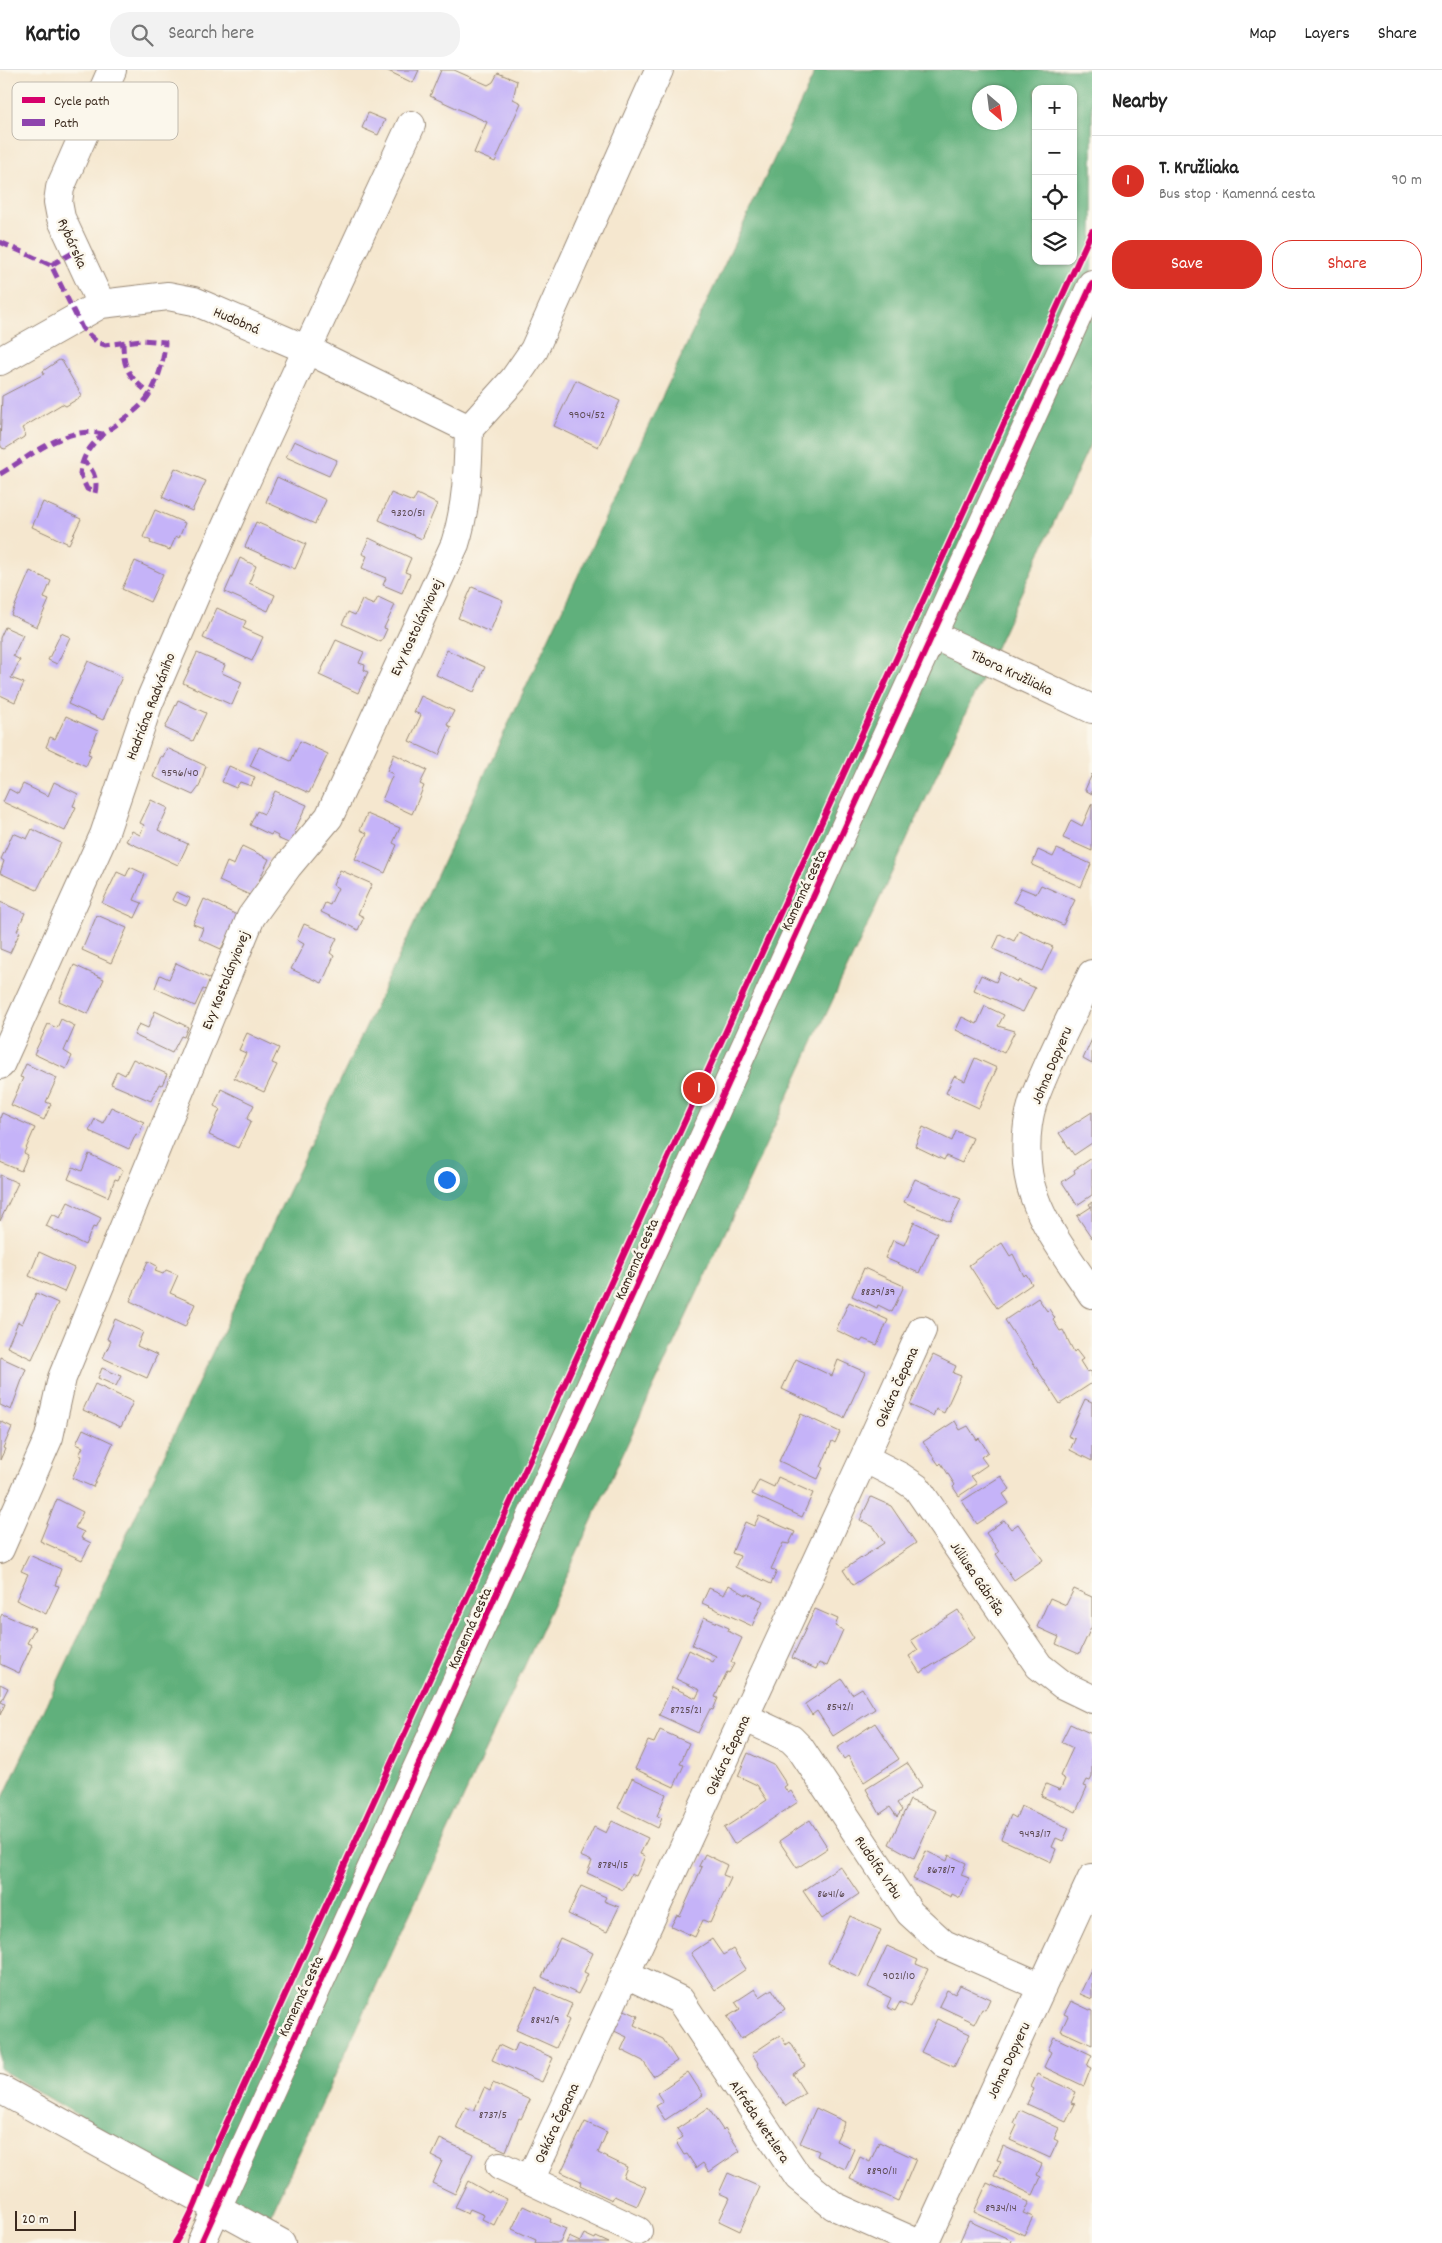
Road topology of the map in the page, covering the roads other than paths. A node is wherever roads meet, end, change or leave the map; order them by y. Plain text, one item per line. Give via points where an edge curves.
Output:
1 (112, 70) edge
2 (659, 70) edge
3 (107, 82) edge
4 (413, 122) dead end
5 (81, 140) edge
6 (1092, 284) edge
7 (101, 304) junction
8 (308, 350) junction
9 (0, 361) edge
10 (469, 430) junction
11 (933, 635) junction
12 (1092, 708) edge
13 (1092, 974) edge
14 (0, 1065) edge
15 (1092, 1294) edge
16 (922, 1330) dead end
17 (864, 1458) junction
18 (0, 1549) edge
19 (1092, 1699) edge
20 (744, 1717) junction
21 (1092, 1878) edge
22 (626, 1974) junction
23 (1042, 1987) junction
24 (0, 2089) edge
25 (500, 2166) dead end
26 (530, 2180) junction
27 (217, 2208) junction
28 (638, 2230) dead end
29 (201, 2243) edge
30 (281, 2243) edge
31 (917, 2243) edge
32 (924, 2243) edge

1 - 3 street, Rybárska
2 - 10 street via 534,350 514,379
4 - 8 street, Hadriána Radvániho
5 - 7 street, Rybárska via 60,188 58,202 61,218
6 - 11 street, Kamenná cesta
7 - 8 street, Hudobná via 168,296 194,301
7 - 9 street, Hudobná
8 - 10 street, Hudobná
8 - 14 street, Hadriána Radvániho via 151,696 104,834
10 - 18 street, Evy Kostolányiovej via 467,491 454,544 329,818 251,917 62,1378 49,1437
11 - 12 street, Tibora Kružliaka
11 - 27 street, Kamenná cesta
13 - 15 street, Johna Dopyeru via 1033,1103 1027,1167 1043,1218
16 - 17 street, Oskára Čepana
17 - 19 street, Júliusa Gábriša via 917,1488 1039,1666 1063,1685
17 - 20 street, Oskára Čepana
20 - 22 street, Oskára Čepana
20 - 23 street, Rudolfa Vrbu via 791,1739 800,1748 910,1913 928,1931 952,1948
21 - 23 street, Johna Dopyeru
22 - 26 street, Oskára Čepana
22 - 31 street, Alfréda Wetzlera via 680,2000 798,2177 834,2206
23 - 32 street, Johna Dopyeru
24 - 27 street
25 - 26 street, Oskára Čepana
26 - 28 street, Oskára Čepana
27 - 29 street, Kamenná cesta
27 - 30 street

